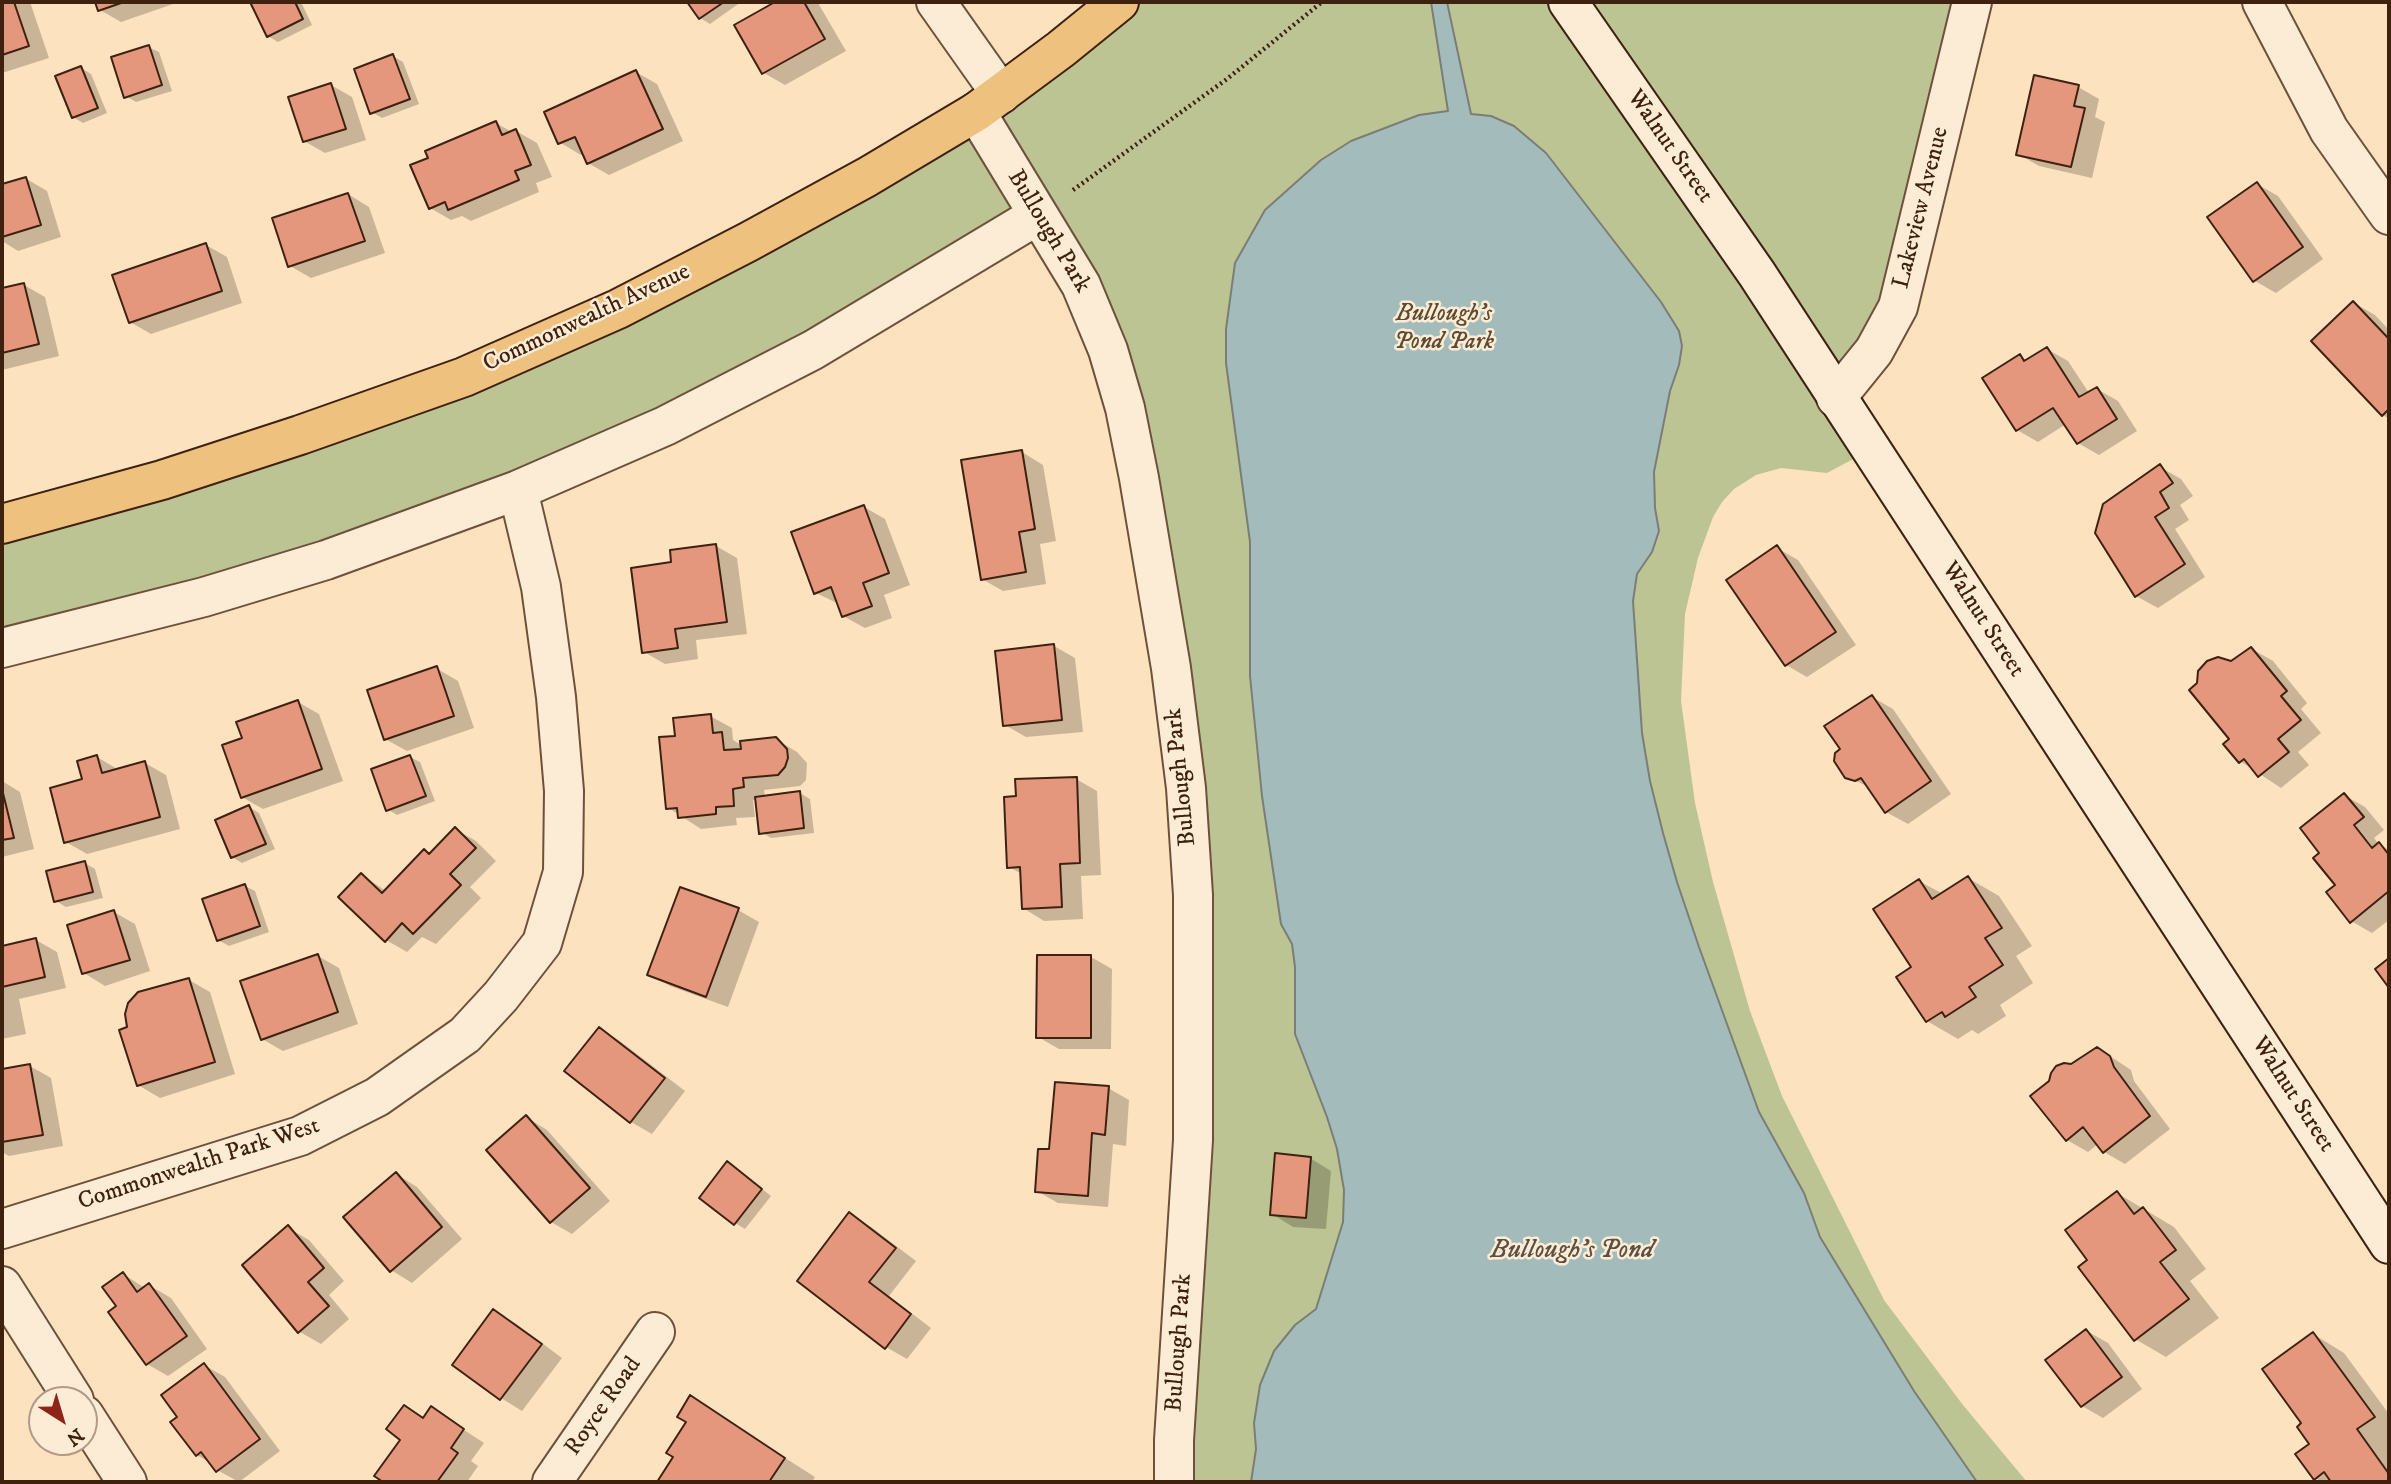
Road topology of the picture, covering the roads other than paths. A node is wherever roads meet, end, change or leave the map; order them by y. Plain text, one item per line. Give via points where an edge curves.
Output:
1 (936, 2) edge
2 (1119, 2) edge
3 (1567, 2) edge
4 (1972, 2) edge
5 (2262, 2) edge
6 (989, 103) junction
7 (1038, 215) junction
8 (2389, 215) edge
9 (1836, 398) junction
10 (518, 490) junction
11 (2, 524) edge
12 (2, 648) edge
13 (2, 1229) edge
14 (2389, 1244) edge
15 (2, 1286) edge
16 (655, 1332) dead end
17 (65, 1386) edge
18 (98, 1437) edge
19 (127, 1482) edge
20 (552, 1482) edge
21 (1174, 1482) edge

1 - 6 street, Bullough Park
2 - 6 main road, Commonwealth Avenue
3 - 9 street, Walnut Street via 1757,274
4 - 9 street, Lakeview Avenue via 1898,307 1874,351
5 - 8 street via 2329,130
6 - 7 street, Bullough Park
6 - 11 main road, Commonwealth Avenue via 748,243 618,309 464,377 162,480
7 - 10 street via 813,350 665,426
7 - 21 street, Bullough Park via 1081,285 1120,389 1153,556 1186,788 1193,895 1193,1140
9 - 14 street, Walnut Street
10 - 12 street via 326,559
10 - 13 street, Commonwealth Park West via 541,587 564,791 563,872 542,943 465,1035 377,1097 300,1136
15 - 17 street
16 - 20 street, Royce Road
18 - 19 street

